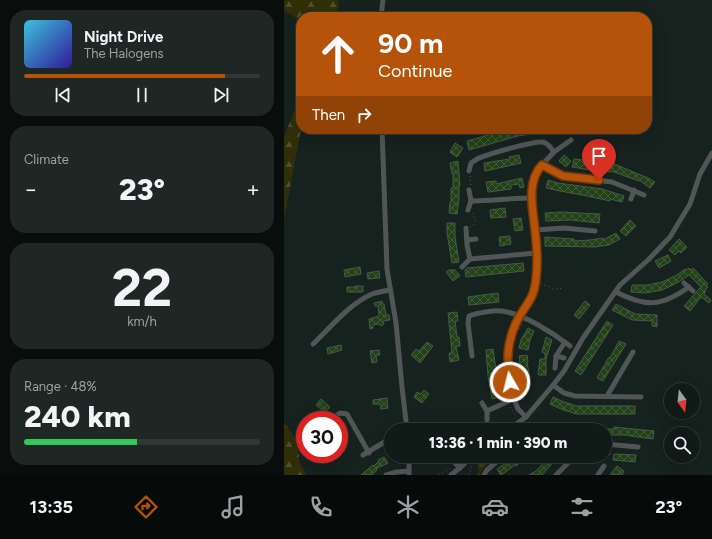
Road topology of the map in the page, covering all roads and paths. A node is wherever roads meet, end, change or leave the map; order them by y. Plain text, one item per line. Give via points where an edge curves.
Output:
1 (383, 0) edge
2 (382, 12) edge
3 (382, 134) edge
4 (571, 140) dead end
5 (554, 152) junction
6 (712, 153) edge
7 (542, 165) junction
8 (469, 171) joint
9 (469, 190) joint
10 (634, 190) junction
11 (644, 195) dead end
12 (532, 198) junction
13 (631, 199) dead end
14 (471, 201) junction
15 (468, 210) joint
16 (466, 228) joint
17 (535, 230) junction
18 (595, 231) dead end
19 (476, 239) dead end
20 (467, 240) junction
21 (537, 253) junction
22 (470, 259) junction
23 (462, 267) dead end
24 (684, 282) dead end
25 (540, 284) dead end
26 (564, 288) dead end
27 (390, 290) junction
28 (616, 292) junction
29 (520, 316) junction
30 (565, 342) junction
31 (313, 344) dead end
32 (570, 346) dead end
33 (633, 352) dead end
34 (472, 356) dead end
35 (556, 356) junction
36 (564, 358) dead end
37 (555, 368) dead end
38 (553, 386) junction
39 (607, 396) junction
40 (641, 397) dead end
41 (513, 399) junction
42 (482, 403) dead end
43 (487, 411) junction
44 (348, 416) edge
45 (526, 417) junction
46 (487, 420) dead end
47 (406, 423) edge
48 (518, 423) edge
49 (384, 443) edge
50 (612, 444) edge
51 (638, 447) dead end
52 (369, 453) junction
53 (363, 455) dead end
54 (456, 463) edge
55 (465, 463) edge
56 (473, 463) edge
57 (495, 463) edge
58 (568, 463) edge
59 (604, 466) dead end
60 (460, 468) junction
61 (409, 473) edge
62 (481, 474) edge
63 (386, 475) edge
64 (451, 475) edge
65 (469, 475) edge
66 (478, 475) edge
67 (556, 475) edge
68 (598, 475) edge

1 - 2 street
3 - 27 street
4 - 5 street
5 - 7 street
5 - 8 street via 544,142 534,143 480,157 471,163
6 - 28 street via 700,174 690,204 676,228 658,251 620,285
7 - 10 street via 563,176 612,182
7 - 12 street via 533,185
8 - 9 path via 472,188
9 - 14 street
10 - 11 street
10 - 13 street
12 - 14 street
12 - 17 street
14 - 15 street
15 - 16 path via 475,222
16 - 20 street
17 - 18 street via 564,228
17 - 21 street
19 - 20 street
20 - 22 street
21 - 22 street
21 - 29 street via 533,296
22 - 23 street
24 - 28 street via 691,289 653,303 642,303
25 - 26 path
27 - 31 street via 359,301
27 - 47 street
28 - 38 street
29 - 30 street
29 - 34 street via 502,311 469,316
29 - 41 street via 513,328 507,351
30 - 32 street
30 - 35 street
33 - 39 street
35 - 36 street
35 - 37 street
38 - 39 street via 575,396
38 - 45 street
39 - 40 street
41 - 43 street
41 - 45 street
42 - 43 street
43 - 46 street
44 - 52 street
45 - 48 street
49 - 52 street
50 - 51 street
52 - 53 street
54 - 60 street
55 - 60 street
56 - 65 path
57 - 62 street
58 - 67 street
59 - 68 street
60 - 64 street
61 - 63 street via 397,472
62 - 66 path

